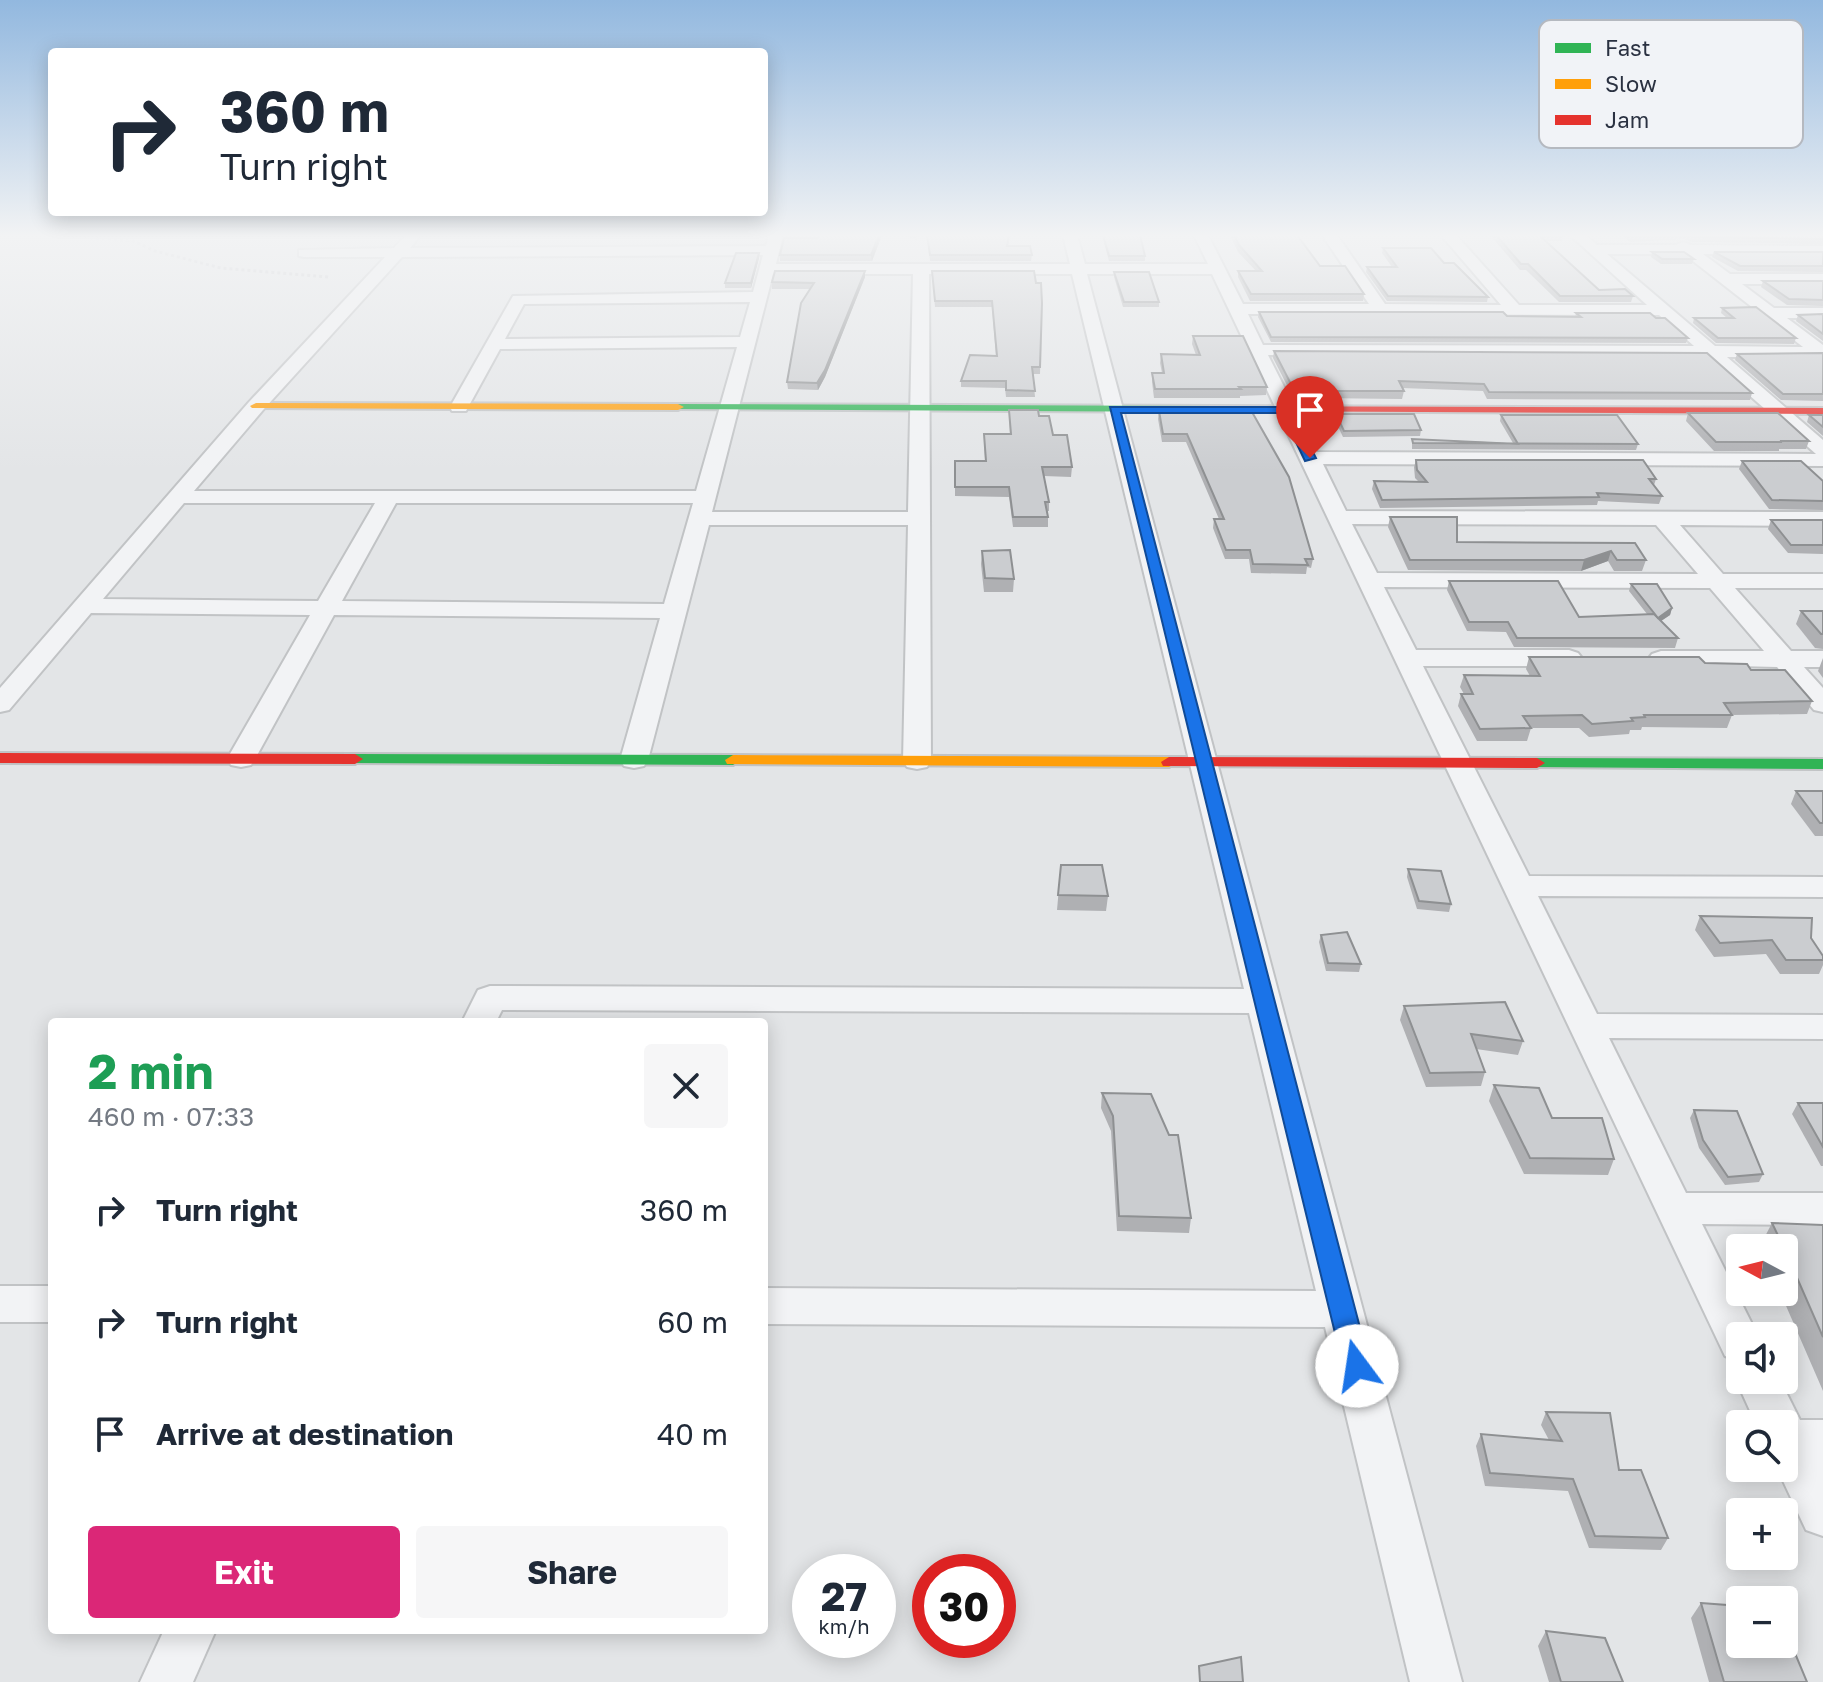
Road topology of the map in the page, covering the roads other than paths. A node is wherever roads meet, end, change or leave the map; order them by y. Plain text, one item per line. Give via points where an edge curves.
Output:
1 (342, 313) edge
2 (511, 313) edge
3 (755, 313) edge
4 (921, 313) edge
5 (1089, 313) edge
6 (1239, 313) edge
7 (1667, 313) edge
8 (1770, 313) edge
9 (748, 342) junction
10 (494, 344) junction
11 (1257, 350) junction
12 (1710, 351) junction
13 (1822, 352) edge
14 (256, 406) junction
15 (459, 407) junction
16 (729, 409) junction
17 (920, 409) junction
18 (1114, 409) junction
19 (1286, 410) junction
20 (1778, 411) junction
21 (1823, 411) edge
22 (1823, 450) edge
23 (1310, 458) junction
24 (1823, 460) edge
25 (181, 497) junction
26 (389, 497) junction
27 (703, 508) junction
28 (1338, 517) junction
29 (1662, 518) junction
30 (919, 519) junction
31 (1823, 519) edge
32 (1369, 580) junction
33 (1716, 581) junction
34 (1823, 581) edge
35 (86, 606) junction
36 (326, 608) junction
37 (675, 611) junction
38 (1407, 658) junction
39 (1595, 658) edge
40 (1642, 659) edge
41 (1784, 659) junction
42 (1823, 659) edge
43 (0, 704) edge
44 (1823, 704) edge
45 (0, 758) edge
46 (241, 759) junction
47 (634, 760) junction
48 (917, 761) junction
49 (1203, 762) junction
50 (1458, 763) junction
51 (1823, 764) edge
52 (1518, 886) junction
53 (1823, 887) edge
54 (1264, 1001) junction
55 (481, 1018) edge
56 (1586, 1026) junction
57 (1823, 1027) edge
58 (1674, 1208) junction
59 (1823, 1209) edge
60 (0, 1304) edge
61 (48, 1304) edge
62 (768, 1306) edge
63 (1342, 1309) junction
64 (1730, 1322) edge
65 (1798, 1448) edge
66 (1823, 1514) edge
67 (189, 1634) edge
68 (166, 1682) edge
69 (1436, 1682) edge

1 - 14 street
2 - 10 street
3 - 9 street
4 - 17 street
5 - 18 street
6 - 11 street
7 - 12 street
8 - 13 street
9 - 10 street
9 - 16 street
10 - 15 street
11 - 12 street
11 - 19 street
12 - 13 street
12 - 20 street
14 - 15 street
14 - 25 street
15 - 16 street
16 - 17 street
16 - 27 street
17 - 18 street
17 - 30 street
18 - 19 street
18 - 49 street
19 - 20 street
19 - 23 street
20 - 21 street
20 - 22 street
23 - 24 street
23 - 28 street
25 - 26 street
25 - 35 street
26 - 27 street
26 - 36 street
27 - 30 street
27 - 37 street
28 - 29 street
28 - 32 street
29 - 31 street
29 - 33 street
30 - 48 street
32 - 33 street
32 - 38 street
33 - 34 street
33 - 41 street
35 - 36 street
35 - 43 street
36 - 37 street
36 - 46 street
37 - 47 street
38 - 39 street
38 - 50 street
40 - 41 street
41 - 42 street
41 - 44 street
45 - 46 street
46 - 47 street
47 - 48 street
48 - 49 street
49 - 50 street
49 - 54 street
50 - 51 street
50 - 52 street
52 - 53 street
52 - 56 street
54 - 55 street via 490,998
54 - 63 street
56 - 57 street
56 - 58 street
58 - 59 street
58 - 64 street
60 - 61 street
62 - 63 street
63 - 69 street
65 - 66 street
67 - 68 street

